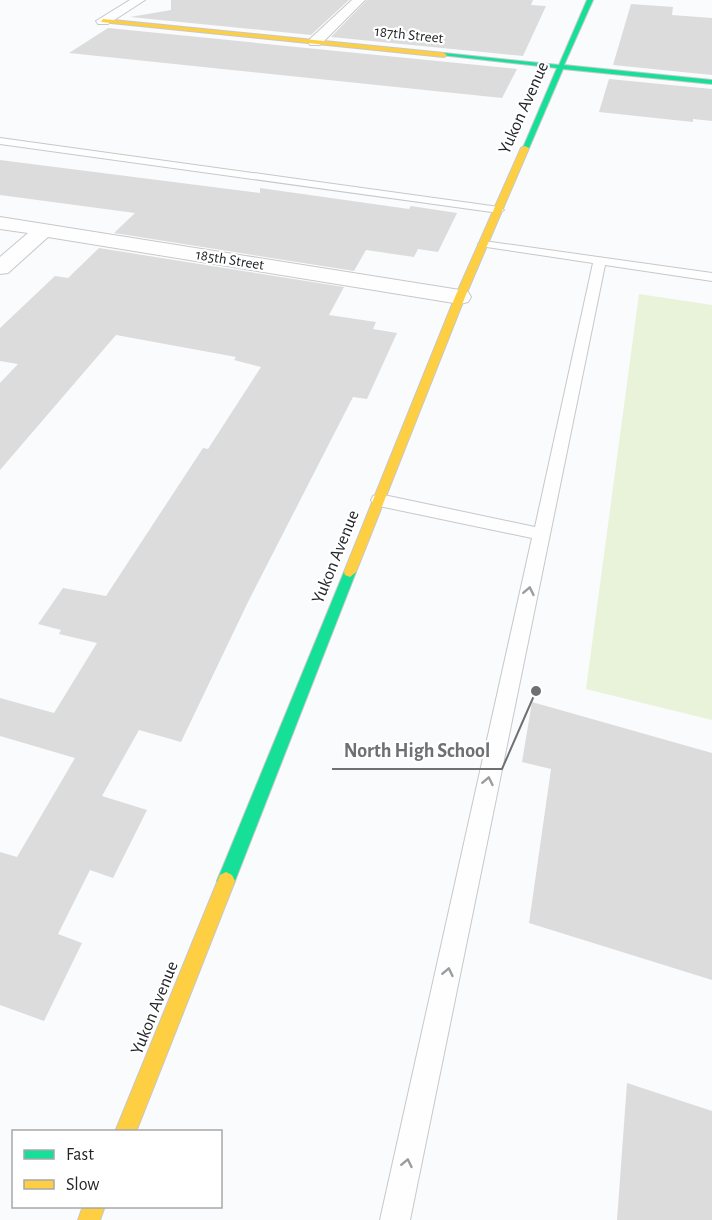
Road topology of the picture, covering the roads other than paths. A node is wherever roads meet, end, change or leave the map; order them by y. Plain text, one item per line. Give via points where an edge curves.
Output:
1 (138, 0) edge
2 (359, 0) edge
3 (590, 0) edge
4 (103, 21) joint
5 (315, 42) junction
6 (562, 67) junction
7 (712, 82) edge
8 (0, 141) edge
9 (499, 210) junction
10 (0, 223) edge
11 (44, 230) junction
12 (484, 244) junction
13 (600, 260) junction
14 (0, 268) edge
15 (712, 277) edge
16 (460, 297) junction
17 (379, 500) junction
18 (541, 534) junction
19 (125, 1130) edge
20 (395, 1220) edge

1 - 4 street
2 - 5 street
3 - 6 street, Yukon Avenue
4 - 5 street, 187th Street
5 - 6 street, 187th Street
6 - 7 street, 187th Street
6 - 9 street, Yukon Avenue
8 - 9 lane
9 - 12 street, Yukon Avenue
10 - 11 street, 185th Street
11 - 14 street
11 - 16 street, 185th Street
12 - 13 lane
12 - 16 street, Yukon Avenue
13 - 15 lane
13 - 18 lane
16 - 17 street, Yukon Avenue
17 - 18 lane
17 - 19 street, Yukon Avenue
20 -> 18 lane

